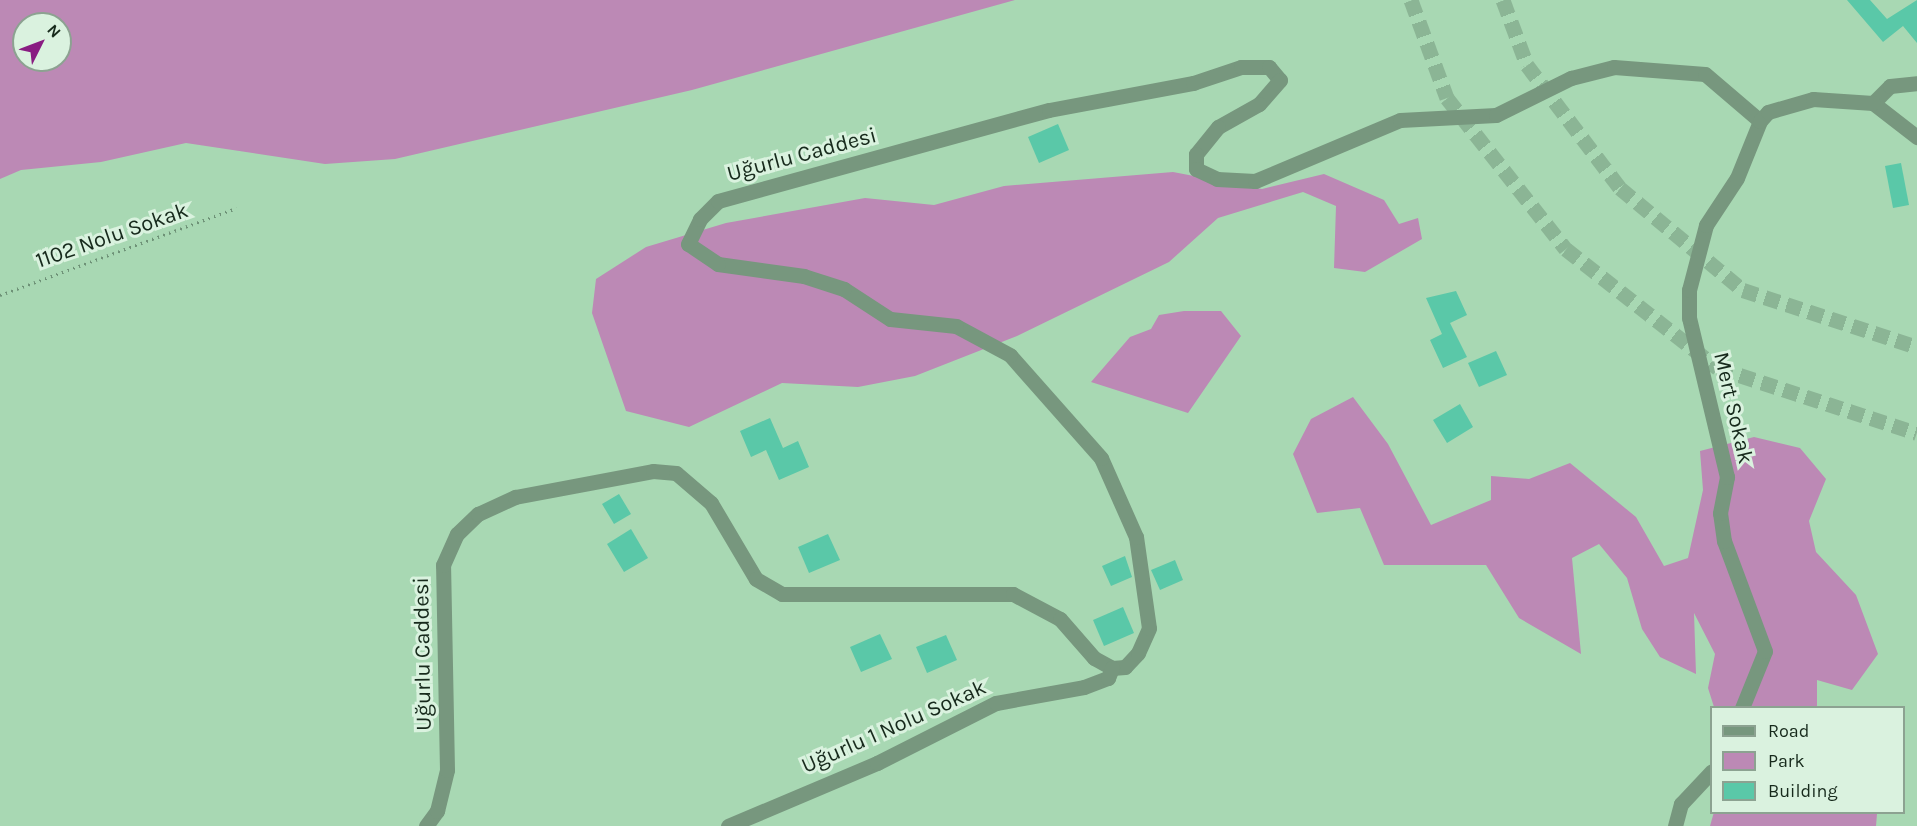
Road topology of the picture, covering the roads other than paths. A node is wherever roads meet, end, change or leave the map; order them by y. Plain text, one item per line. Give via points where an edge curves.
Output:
1 (1917, 83) edge
2 (1873, 103) junction
3 (1760, 121) junction
4 (1917, 137) edge
5 (1112, 668) junction
6 (1743, 706) edge
7 (1710, 773) edge
8 (426, 826) edge
9 (728, 826) edge
10 (1675, 826) edge

1 - 2 street via 1890,86
2 - 3 street via 1813,99 1778,108
2 - 4 street
3 - 5 street, Uğurlu Caddesi via 1705,74 1614,67 1571,78 1496,115 1400,120 1255,181 1217,179 1196,169 1196,154 1218,128 1259,104 1280,80 1269,67 1241,67 1193,82 1049,110 718,201 700,219 688,244 698,251 718,264 804,276 843,289 890,320 956,326 1010,355 1101,458 1136,537 1149,628 1125,667
3 - 6 street, Mert Sokak via 1737,178 1706,225 1689,290 1689,318 1727,477 1720,513 1724,541 1765,651
5 - 8 street, Uğurlu Caddesi via 1094,658 1060,619 1013,594 782,594 756,579 711,503 676,473 653,471 515,497 478,514 457,534 443,565 447,770 437,811
5 - 9 street, Uğurlu 1 Nolu Sokak via 1108,678 1084,687 996,703 877,763
7 - 10 street via 1681,804

